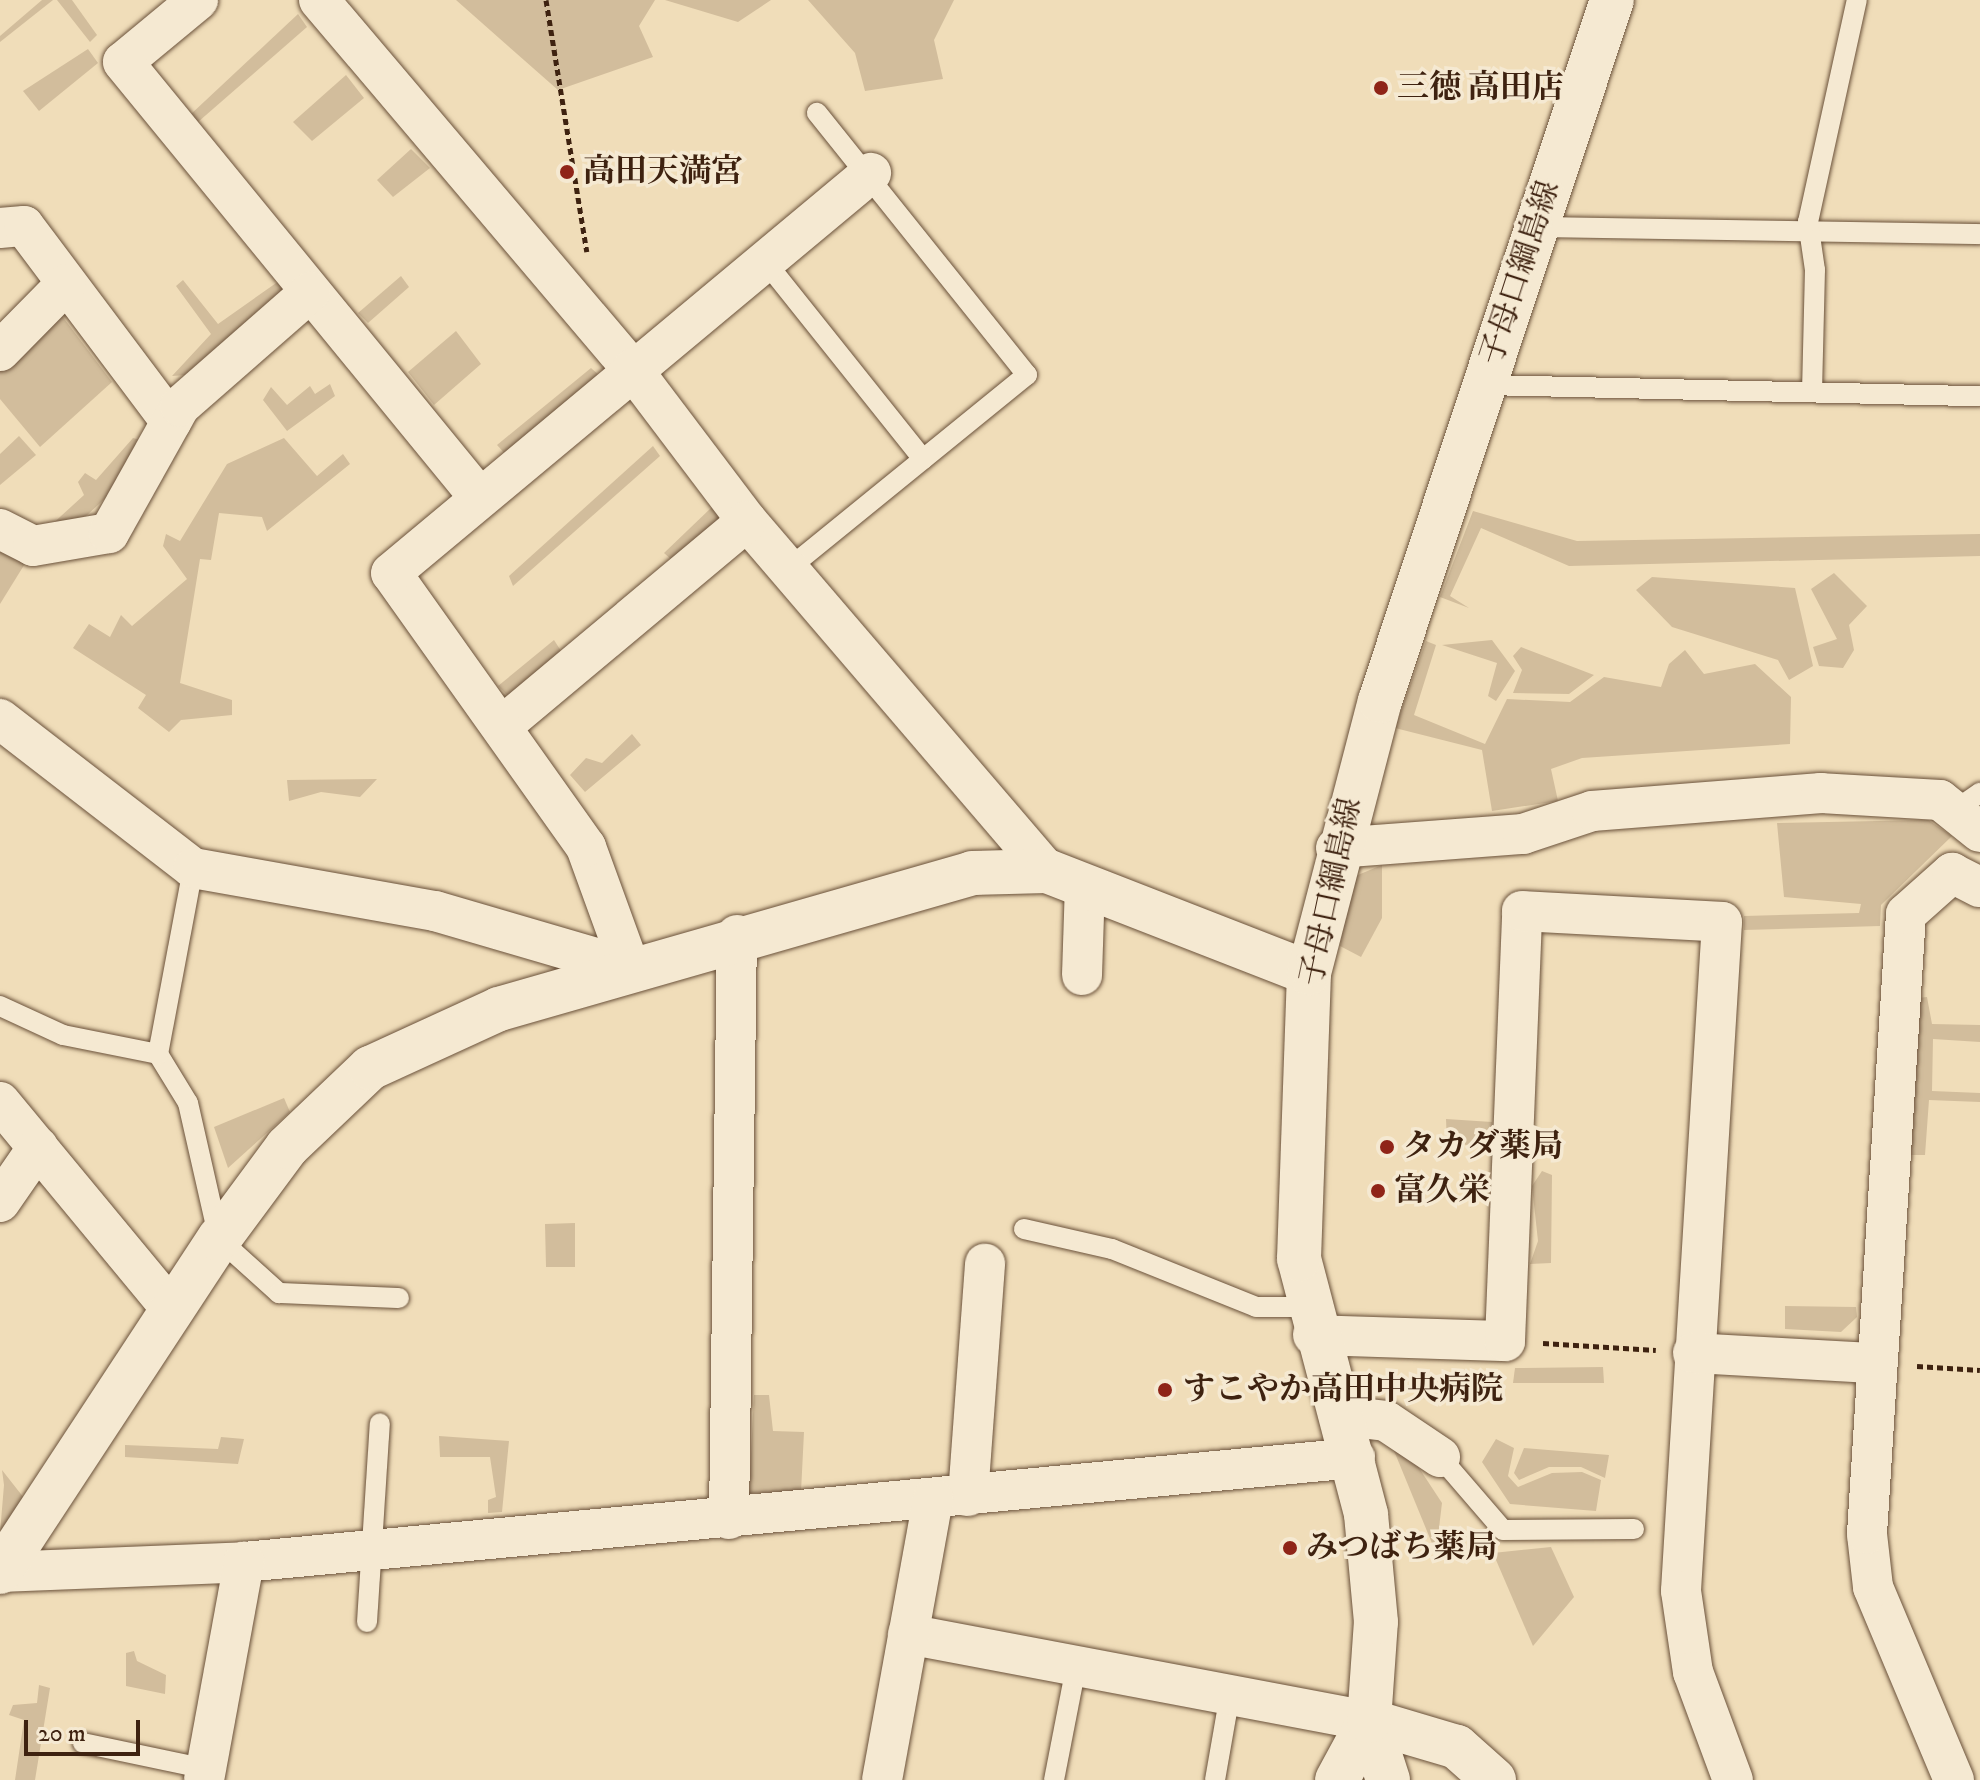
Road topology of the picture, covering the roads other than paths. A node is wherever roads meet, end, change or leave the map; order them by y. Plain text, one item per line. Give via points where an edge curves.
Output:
1 (198, 0) edge
2 (319, 0) edge
3 (1612, 0) edge
4 (1857, 0) edge
5 (817, 113) dead end
6 (871, 173) junction
7 (1535, 227) junction
8 (0, 228) edge
9 (1813, 231) junction
10 (1980, 234) edge
11 (764, 260) junction
12 (66, 284) junction
13 (310, 292) junction
14 (0, 351) edge
15 (632, 369) junction
16 (1485, 385) junction
17 (1812, 392) junction
18 (1980, 396) edge
19 (171, 422) junction
20 (923, 459) junction
21 (479, 497) junction
22 (747, 521) junction
23 (0, 529) edge
24 (788, 569) junction
25 (0, 719) edge
26 (502, 726) junction
27 (1971, 812) edge
28 (1336, 848) junction
29 (193, 868) junction
30 (1066, 878) junction
31 (1980, 887) edge
32 (737, 935) junction
33 (630, 968) junction
34 (1309, 973) junction
35 (1082, 975) dead end
36 (0, 1006) edge
37 (158, 1054) junction
38 (0, 1102) edge
39 (38, 1147) junction
40 (0, 1202) edge
41 (1024, 1229) dead end
42 (219, 1239) junction
43 (985, 1264) dead end
44 (399, 1298) dead end
45 (173, 1311) junction
46 (1310, 1321) junction
47 (1675, 1351) junction
48 (1874, 1363) junction
49 (1342, 1416) junction
50 (380, 1423) dead end
51 (1440, 1457) joint
52 (1355, 1458) junction
53 (951, 1498) junction
54 (729, 1519) junction
55 (1634, 1529) dead end
56 (371, 1551) junction
57 (244, 1562) junction
58 (0, 1572) edge
59 (367, 1622) dead end
60 (908, 1634) junction
61 (1076, 1667) junction
62 (1230, 1694) junction
63 (1369, 1721) junction
64 (83, 1743) dead end
65 (205, 1774) edge
66 (882, 1780) edge
67 (1054, 1780) edge
68 (1215, 1780) edge
69 (1337, 1780) edge
70 (1388, 1780) edge
71 (1494, 1780) edge
72 (1733, 1780) edge
73 (1954, 1780) edge

1 - 13 street via 123,62
2 - 15 street
3 - 7 main road, 子母口綱島線
4 - 9 lane via 1808,222
5 - 6 lane
6 - 11 street
6 - 20 lane via 1027,375
7 - 9 lane
7 - 16 main road, 子母口綱島線
8 - 12 street via 24,226
9 - 10 lane
9 - 17 lane
11 - 15 street
11 - 20 lane
12 - 14 street
12 - 19 street
13 - 19 street
13 - 21 street
15 - 21 street
15 - 22 street
16 - 17 lane
16 - 28 main road, 子母口綱島線
17 - 18 lane
19 - 23 street via 109,533 33,546
20 - 24 lane
21 - 26 street via 391,573
22 - 24 street
22 - 26 street
24 - 30 street
25 - 29 street
26 - 33 street via 586,847
27 - 28 street via 1940,800 1821,793 1592,811 1523,834
28 - 34 main road, 子母口綱島線
29 - 33 street via 435,911
29 - 37 lane
30 - 32 main road via 972,873
30 - 34 main road
30 - 35 street
31 - 48 street via 1952,873 1906,914
32 - 33 main road
32 - 54 street
33 - 42 main road via 499,1009 370,1068 287,1147
34 - 46 main road, 子母口綱島線 via 1298,1230
36 - 37 lane via 63,1035
37 - 42 lane via 188,1103
38 - 39 street
39 - 40 street
39 - 45 street
41 - 46 lane via 1112,1249 1256,1307
42 - 44 lane via 279,1293
42 - 45 main road
43 - 53 street
45 - 58 main road
46 - 47 street via 1505,1341 1522,911 1722,922
46 - 49 main road, 子母口綱島線
47 - 48 street
47 - 72 street via 1681,1591 1693,1672
48 - 73 street via 1867,1534 1873,1587
49 - 51 street via 1386,1421
49 - 52 main road, 子母口綱島線
50 - 56 lane
51 - 55 lane via 1503,1530
52 - 53 street
52 - 63 main road, 子母口綱島線 via 1374,1572
53 - 54 street
53 - 60 street
54 - 56 street
56 - 57 street
56 - 59 lane
57 - 58 street
57 - 65 street
60 - 61 street
60 - 66 street
61 - 62 street
61 - 67 lane
62 - 63 street
62 - 68 lane
63 - 69 main road
63 - 70 main road
63 - 71 main road via 1457,1747
64 - 65 lane

